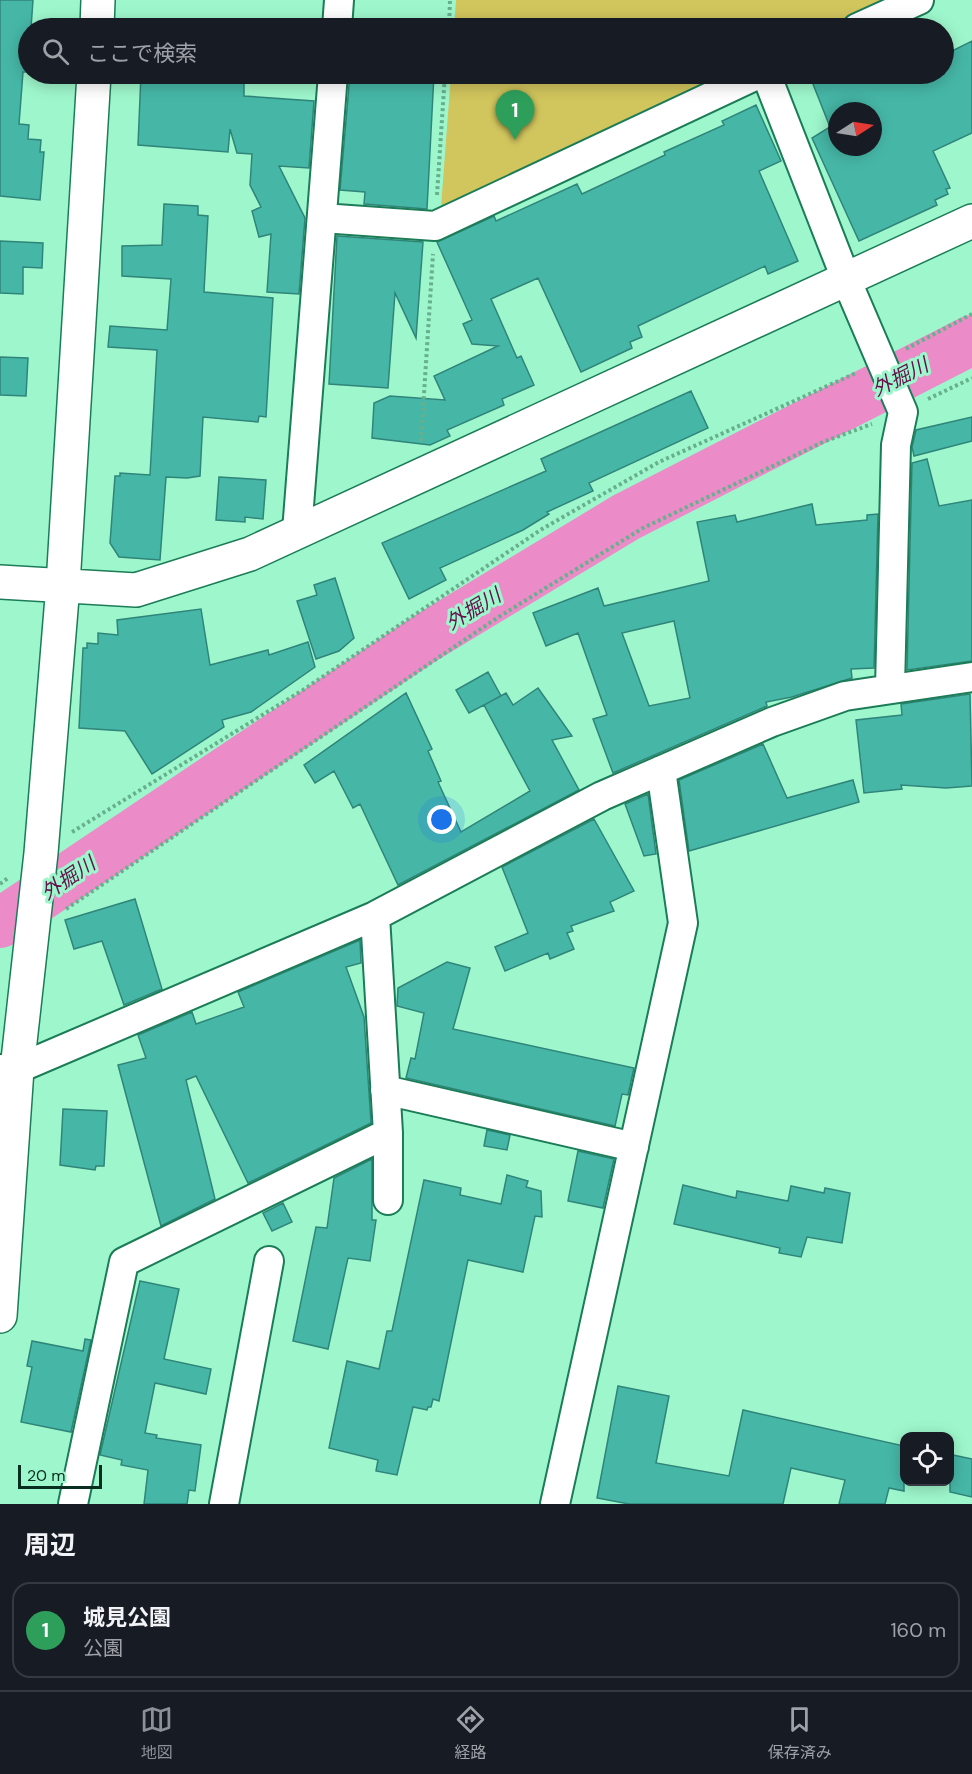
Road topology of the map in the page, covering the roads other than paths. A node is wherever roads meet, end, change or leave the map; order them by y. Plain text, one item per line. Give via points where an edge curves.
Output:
1 (98, 0) edge
2 (339, 0) edge
3 (919, 0) edge
4 (97, 18) edge
5 (338, 18) edge
6 (879, 18) edge
7 (93, 84) edge
8 (332, 84) edge
9 (738, 84) edge
10 (770, 84) edge
11 (322, 218) junction
12 (972, 221) edge
13 (846, 279) junction
14 (297, 531) junction
15 (0, 582) edge
16 (63, 585) junction
17 (972, 677) edge
18 (890, 687) junction
19 (661, 770) junction
20 (375, 916) junction
21 (8, 1069) edge
22 (385, 1090) junction
23 (388, 1133) junction
24 (634, 1147) junction
25 (388, 1200) dead end
26 (269, 1261) dead end
27 (0, 1316) edge
28 (73, 1504) edge
29 (224, 1504) edge
30 (555, 1504) edge

1 - 4 street
2 - 5 street
3 - 6 street
7 - 16 street
8 - 11 street
9 - 11 street via 435,226
10 - 13 street
11 - 14 street
12 - 13 street
13 - 14 street
13 - 18 street via 903,412 896,445
14 - 16 street via 250,554 136,590
15 - 16 street
16 - 21 street via 41,853
17 - 18 street
18 - 19 street via 845,696 772,722
19 - 20 street via 602,796
19 - 24 street via 683,923
20 - 21 street
20 - 22 street
21 - 27 street
22 - 23 street
22 - 24 street
23 - 25 street
23 - 28 street via 124,1262
24 - 30 street
26 - 29 street

